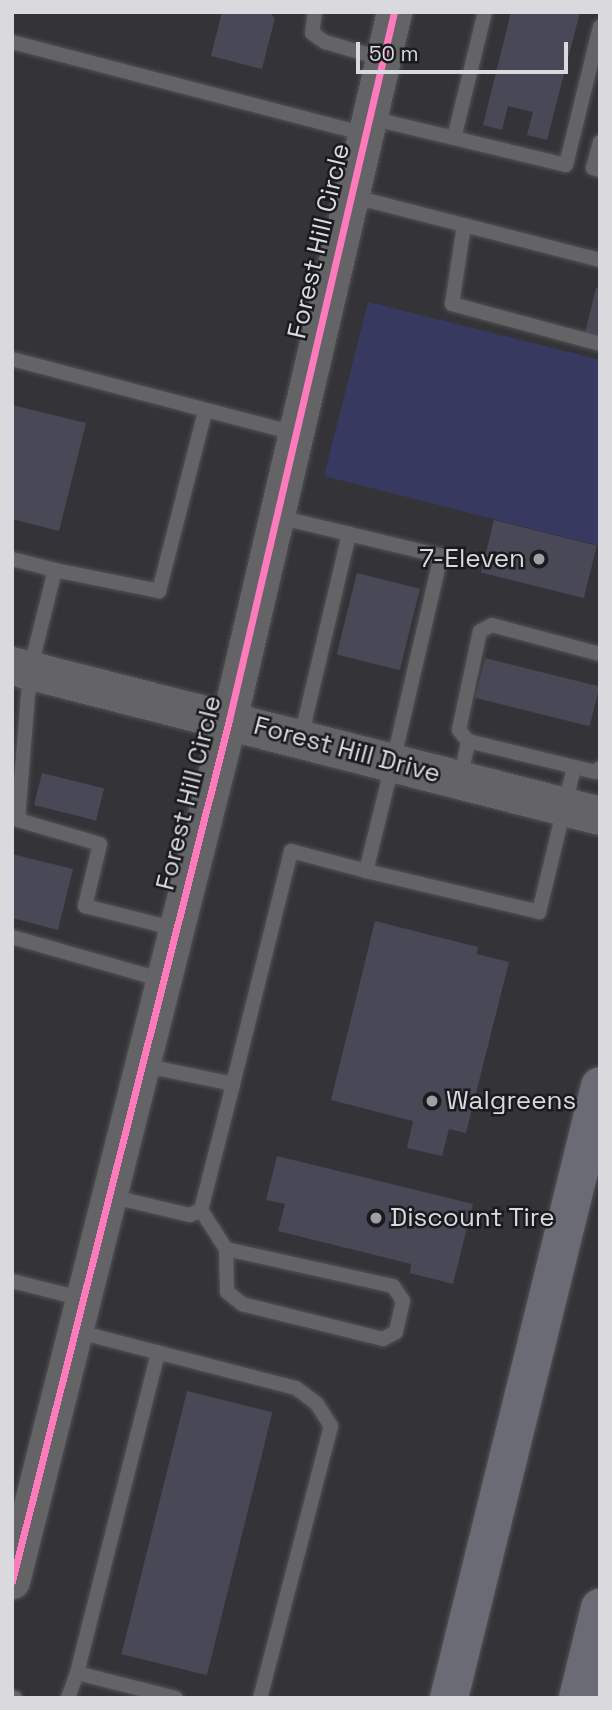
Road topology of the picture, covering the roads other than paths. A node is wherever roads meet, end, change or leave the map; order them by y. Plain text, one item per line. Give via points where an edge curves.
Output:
1 (315, 12) edge
2 (394, 12) edge
3 (485, 12) edge
4 (600, 27) edge
5 (12, 42) edge
6 (383, 59) junction
7 (368, 126) junction
8 (454, 138) junction
9 (600, 142) edge
10 (596, 169) edge
11 (351, 196) junction
12 (464, 225) junction
13 (600, 260) edge
14 (600, 344) edge
15 (12, 359) edge
16 (205, 412) junction
17 (295, 433) junction
18 (276, 516) junction
19 (349, 534) junction
20 (12, 559) edge
21 (55, 570) junction
22 (600, 654) edge
23 (21, 668) edge
24 (229, 720) junction
25 (301, 738) junction
26 (468, 741) junction
27 (393, 762) junction
28 (574, 767) junction
29 (600, 768) edge
30 (460, 780) junction
31 (563, 807) junction
32 (600, 816) edge
33 (366, 871) junction
34 (176, 929) junction
35 (12, 937) edge
36 (163, 980) junction
37 (142, 1065) junction
38 (233, 1084) junction
39 (600, 1086) edge
40 (109, 1196) junction
41 (201, 1210) junction
42 (226, 1249) junction
43 (12, 1281) edge
44 (79, 1315) junction
45 (158, 1352) junction
46 (12, 1581) edge
47 (600, 1608) edge
48 (77, 1673) junction
49 (68, 1698) edge
50 (176, 1698) edge
51 (260, 1698) edge
52 (449, 1698) edge
53 (578, 1698) edge

1 - 6 lane via 312,33
2 - 6 street, Forest Hill Circle
3 - 8 lane
4 - 8 lane via 566,165
5 - 7 lane
6 - 7 street, Forest Hill Circle
7 - 8 lane
7 - 11 street, Forest Hill Circle
9 - 10 lane
11 - 12 lane
11 - 17 street, Forest Hill Circle
12 - 13 lane
12 - 14 lane via 452,304
15 - 16 lane
16 - 17 lane
16 - 21 lane via 159,591
17 - 18 street, Forest Hill Circle
18 - 19 lane
18 - 24 street, Forest Hill Circle
19 - 25 lane
19 - 27 lane via 441,556
20 - 21 lane
21 - 23 lane
22 - 26 lane via 492,625 480,631 459,730
23 - 24 main road, Forest Hill Drive
23 - 34 lane via 18,820 100,844 85,906
24 - 25 main road, Forest Hill Drive
24 - 34 street, Forest Hill Circle
25 - 27 main road, Forest Hill Drive
26 - 28 lane
26 - 30 lane
27 - 30 main road, Forest Hill Drive
27 - 33 lane
28 - 29 lane via 595,772
28 - 31 lane
30 - 31 main road, Forest Hill Drive
31 - 32 main road, Forest Hill Drive
31 - 33 lane via 539,912
33 - 38 lane via 291,851
34 - 36 street, Forest Hill Circle
35 - 36 lane
36 - 37 street, Forest Hill Circle
37 - 38 lane
37 - 40 street, Forest Hill Circle
38 - 41 lane
39 - 52 highway
40 - 41 lane via 190,1215
40 - 44 street, Forest Hill Circle
41 - 42 lane
42 - 42 lane via 393,1286 403,1301 396,1332 383,1339 242,1304 227,1292
43 - 44 lane
44 - 45 lane
44 - 46 street, Forest Hill Circle
45 - 48 lane
45 - 51 lane via 296,1388 317,1404 331,1426
47 - 53 highway
48 - 49 lane
48 - 50 lane

